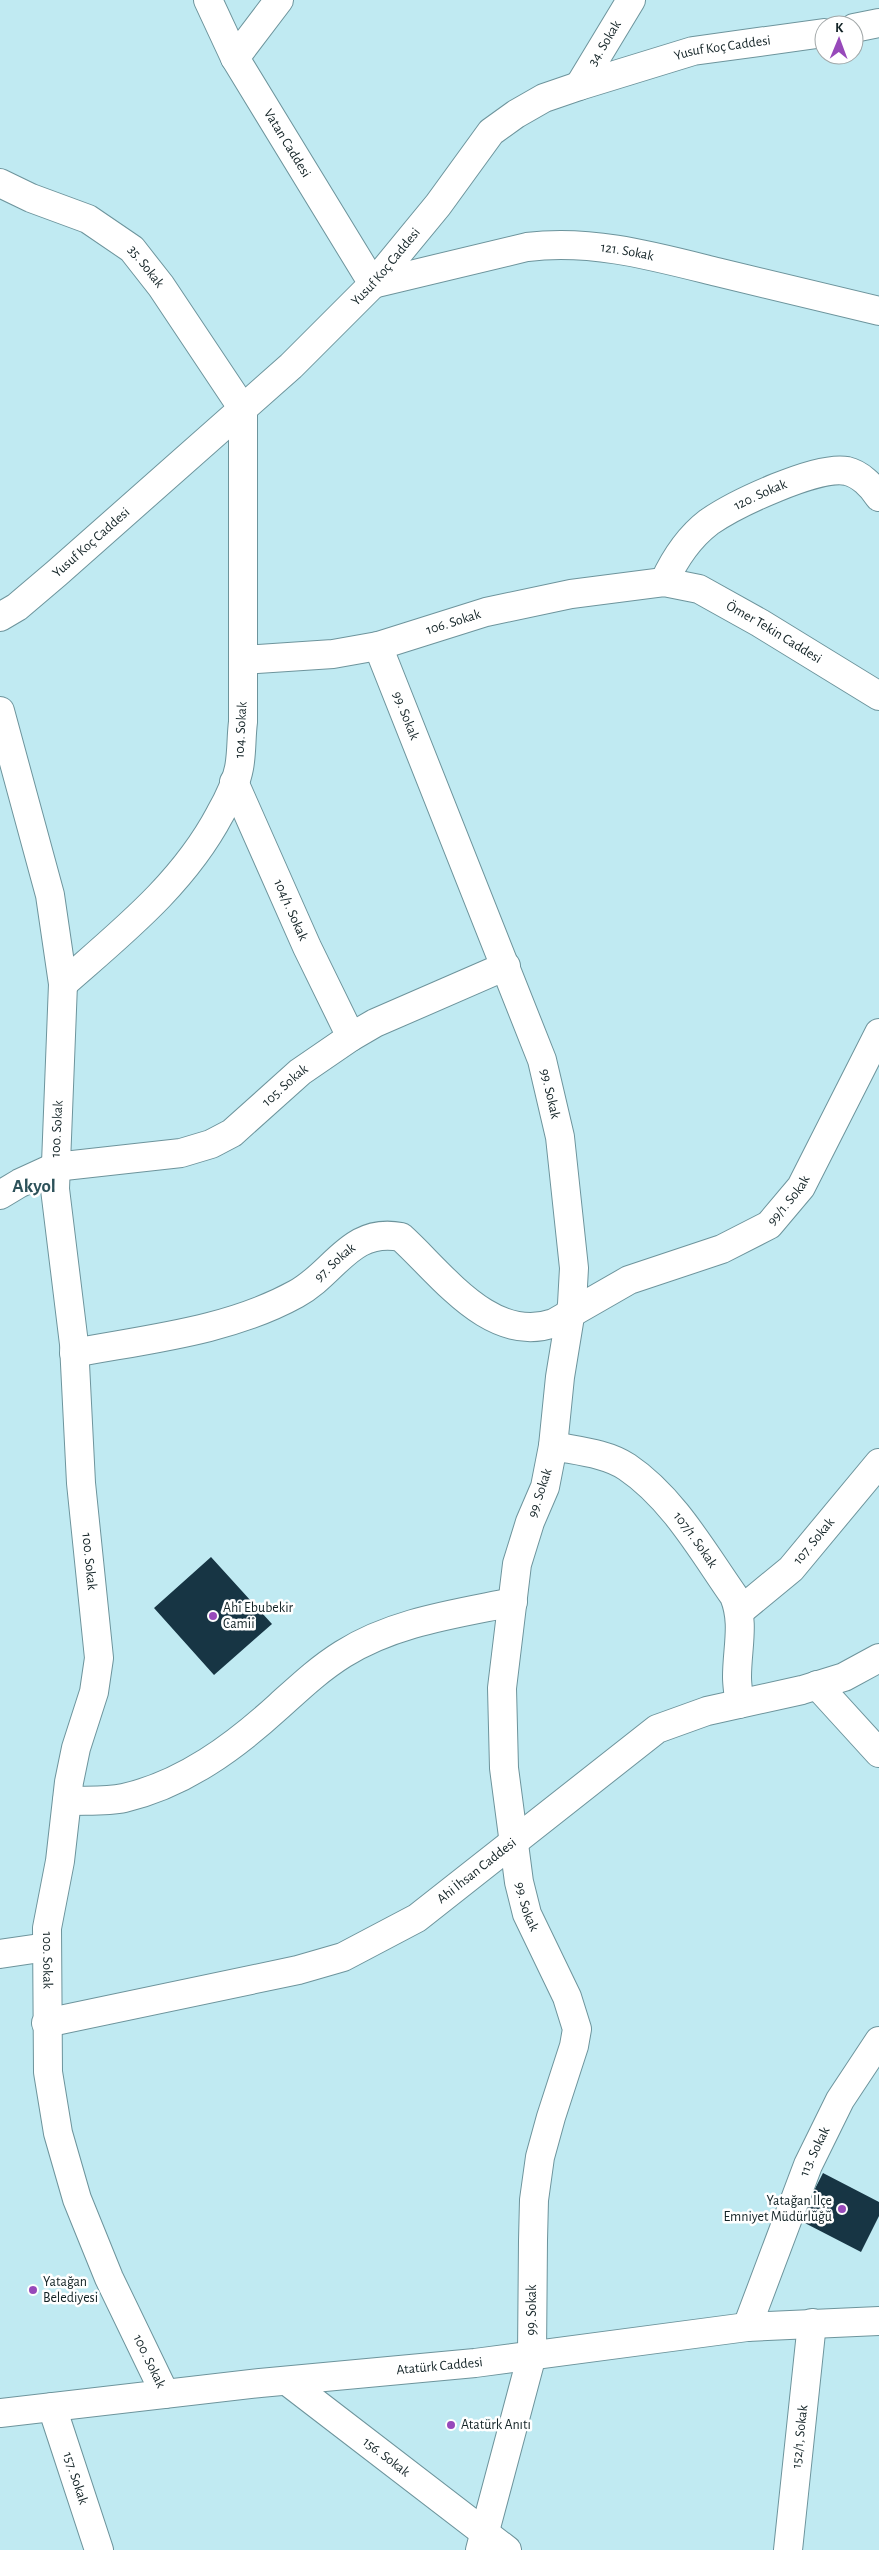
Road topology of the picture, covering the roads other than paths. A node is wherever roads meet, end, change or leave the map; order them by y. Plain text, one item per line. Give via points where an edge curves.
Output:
1 (208, 0) edge
2 (279, 0) edge
3 (631, 0) edge
4 (879, 23) edge
5 (864, 26) edge
6 (814, 34) edge
7 (235, 58) junction
8 (579, 86) junction
9 (0, 183) edge
10 (373, 284) junction
11 (879, 311) edge
12 (243, 409) junction
13 (879, 497) edge
14 (664, 582) junction
15 (0, 617) edge
16 (378, 646) junction
17 (243, 660) junction
18 (879, 696) edge
19 (0, 711) edge
20 (234, 782) junction
21 (506, 966) junction
22 (63, 984) junction
23 (879, 1033) edge
24 (351, 1037) junction
25 (55, 1167) junction
26 (0, 1195) edge
27 (570, 1314) junction
28 (74, 1353) junction
29 (553, 1446) junction
30 (879, 1463) edge
31 (513, 1602) junction
32 (740, 1611) junction
33 (879, 1658) edge
34 (817, 1685) junction
35 (739, 1704) junction
36 (879, 1753) edge
37 (67, 1801) junction
38 (513, 1844) junction
39 (47, 1947) junction
40 (0, 1954) edge
41 (46, 2023) junction
42 (879, 2042) edge
43 (879, 2321) edge
44 (812, 2323) junction
45 (747, 2327) junction
46 (532, 2355) junction
47 (287, 2381) junction
48 (165, 2394) junction
49 (52, 2407) junction
50 (0, 2413) edge
51 (482, 2541) edge
52 (100, 2550) edge
53 (507, 2550) edge
54 (788, 2550) edge

1 - 7 street, Vatan Caddesi
2 - 7 street
3 - 8 street, 34. Sokak
4 - 5 street
6 - 8 street, Yusuf Koç Caddesi via 693,52
7 - 10 street, Vatan Caddesi
8 - 10 street, Yusuf Koç Caddesi via 544,98 490,132 438,205
9 - 12 street, 35. Sokak via 88,219 132,250 162,286
10 - 11 street, 121. Sokak via 526,247 578,244 626,250
10 - 12 street, Yusuf Koç Caddesi
12 - 15 street, Yusuf Koç Caddesi via 57,573
12 - 17 street, 104. Sokak
13 - 14 street, 120. Sokak via 866,482 845,471 820,474 768,492 710,522 680,550
14 - 16 street, 106. Sokak via 571,594 486,612
14 - 18 street, Ömer Tekin Caddesi via 699,589
16 - 17 street, 106. Sokak via 333,654
16 - 21 street, 99. Sokak
17 - 20 street, 104. Sokak via 243,722 239,769
19 - 22 street, 100. Sokak via 50,895
20 - 22 street, 104. Sokak via 211,832 184,871 157,900
20 - 24 street, 104/1. Sokak
21 - 24 street, 105. Sokak via 375,1023
21 - 27 street, 99. Sokak via 542,1060 560,1137 574,1268
22 - 25 street, 100. Sokak
23 - 27 street, 99/1. Sokak via 801,1187 770,1225 722,1249 629,1280
24 - 25 street, 105. Sokak via 300,1072 232,1133 211,1144 182,1153
25 - 26 street, 105. Sokak
25 - 28 street, 100. Sokak
27 - 28 street, 97. Sokak via 541,1328 512,1325 473,1307 401,1237 386,1234 356,1243 298,1293 245,1317
27 - 29 street, 99. Sokak
28 - 37 street, 100. Sokak via 81,1483 100,1658 94,1692 76,1748
29 - 31 street, 99. Sokak via 545,1487 517,1564
29 - 32 street, 107/1. Sokak via 604,1456 627,1467 666,1502 734,1596
30 - 32 street, 107. Sokak via 791,1569
31 - 37 street via 382,1633 312,1674 236,1742 191,1773 152,1790 122,1798
31 - 38 street, 99. Sokak via 502,1688 504,1768
32 - 35 street, 107/1. Sokak
33 - 34 street, Ahi İhsan Caddesi via 844,1677
34 - 35 street, Ahi İhsan Caddesi
34 - 36 street
35 - 38 street, Ahi İhsan Caddesi via 679,1719 657,1729
37 - 39 street, 100. Sokak via 47,1928
38 - 41 street, Ahi İhsan Caddesi via 417,1918 342,1957 298,1970
38 - 46 street, 99. Sokak via 527,1914 567,1997 577,2029 540,2157 533,2224
39 - 40 street
39 - 41 street, 100. Sokak
41 - 48 street, 100. Sokak via 48,2072 58,2133 77,2200 109,2278
42 - 45 street, 113. Sokak via 840,2100 808,2164
43 - 44 street, Atatürk Caddesi
44 - 45 street, Atatürk Caddesi
44 - 54 street, 152/1, Sokak
45 - 46 street, Atatürk Caddesi
46 - 47 street, Atatürk Caddesi
46 - 51 street
47 - 48 street, Atatürk Caddesi
47 - 51 street, 156. Sokak
48 - 49 street, Atatürk Caddesi
49 - 50 street, Atatürk Caddesi
49 - 52 street, 157. Sokak
51 - 53 street, 156. Sokak

